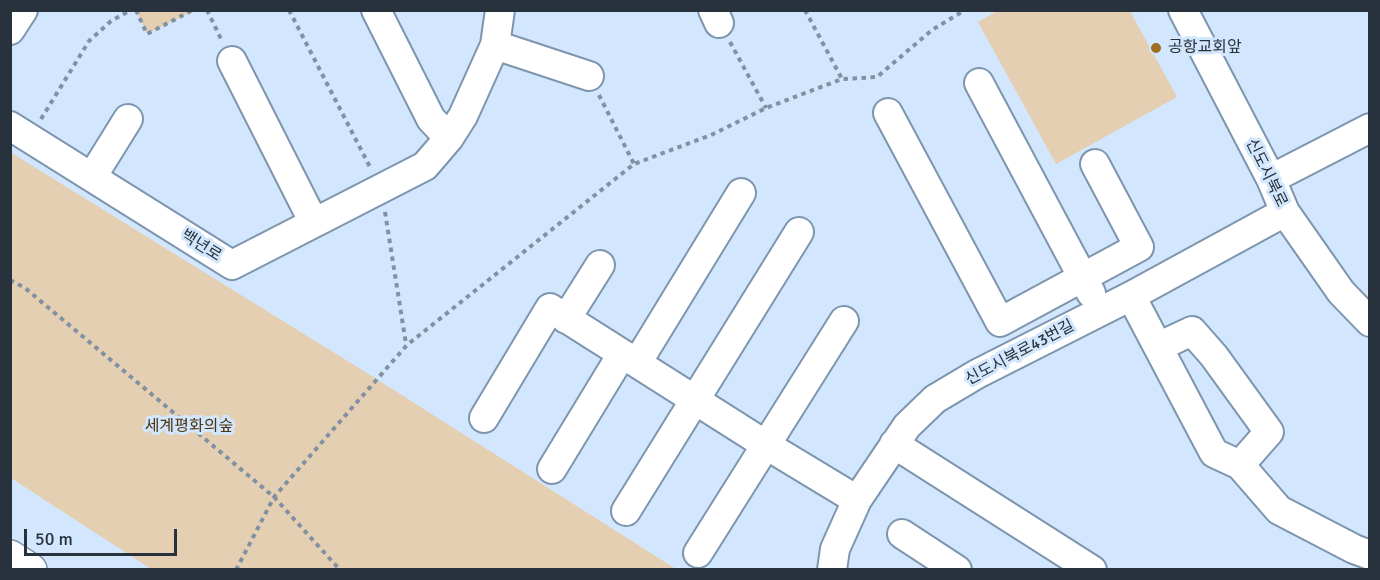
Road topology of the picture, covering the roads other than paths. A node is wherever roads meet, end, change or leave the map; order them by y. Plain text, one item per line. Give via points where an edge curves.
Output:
1 (23, 10) edge
2 (376, 10) edge
3 (500, 10) edge
4 (1183, 10) edge
5 (10, 30) edge
6 (495, 45) junction
7 (232, 61) road end
8 (590, 76) road end
9 (979, 83) dead end
10 (888, 113) dead end
11 (128, 119) dead end
12 (1370, 128) edge
13 (20, 131) edge
14 (449, 138) junction
15 (1095, 164) dead end
16 (92, 177) junction
17 (1271, 179) junction
18 (741, 193) dead end
19 (1285, 212) junction
20 (314, 223) junction
21 (799, 232) dead end
22 (600, 265) dead end
23 (1083, 277) junction
24 (1131, 296) junction
25 (1101, 311) junction
26 (566, 319) junction
27 (844, 321) dead end
28 (1370, 322) edge
29 (1158, 346) junction
30 (630, 359) junction
31 (694, 399) junction
32 (484, 418) dead end
33 (894, 444) junction
34 (766, 445) junction
35 (1240, 465) junction
36 (552, 469) dead end
37 (857, 500) junction
38 (626, 511) dead end
39 (902, 534) dead end
40 (698, 553) dead end
41 (1370, 555) edge
42 (10, 557) edge
43 (30, 570) edge
44 (832, 570) edge
45 (957, 570) edge
46 (1092, 570) edge

1 - 5 street
2 - 14 street via 431,119
3 - 6 street, 백년로
4 - 17 street, 신도시북로
6 - 8 street
6 - 14 street, 백년로
7 - 20 street
9 - 23 street
10 - 23 street via 1000,322
11 - 16 street
12 - 17 street
13 - 16 street, 백년로
14 - 20 street, 백년로 via 424,166
15 - 23 street via 1139,247
16 - 20 street, 백년로 via 232,265
17 - 19 street, 신도시북로
18 - 30 street
19 - 24 street, 신도시북로43번길
19 - 28 street, 신도시북로 via 1341,292
21 - 31 street
22 - 26 street
23 - 25 street
24 - 25 street, 신도시북로43번길
24 - 29 street
25 - 33 street, 신도시북로43번길 via 935,399 906,426
26 - 30 street
26 - 32 street via 550,308
27 - 34 street
29 - 35 street via 1214,453
29 - 35 street via 1192,331 1269,432
30 - 31 street
30 - 36 street
31 - 34 street
31 - 38 street
33 - 37 street, 신도시북로43번길
33 - 46 street
34 - 37 street
34 - 40 street
35 - 41 street via 1279,510
37 - 44 street, 신도시북로43번길 via 835,549
39 - 45 street
42 - 43 highway

